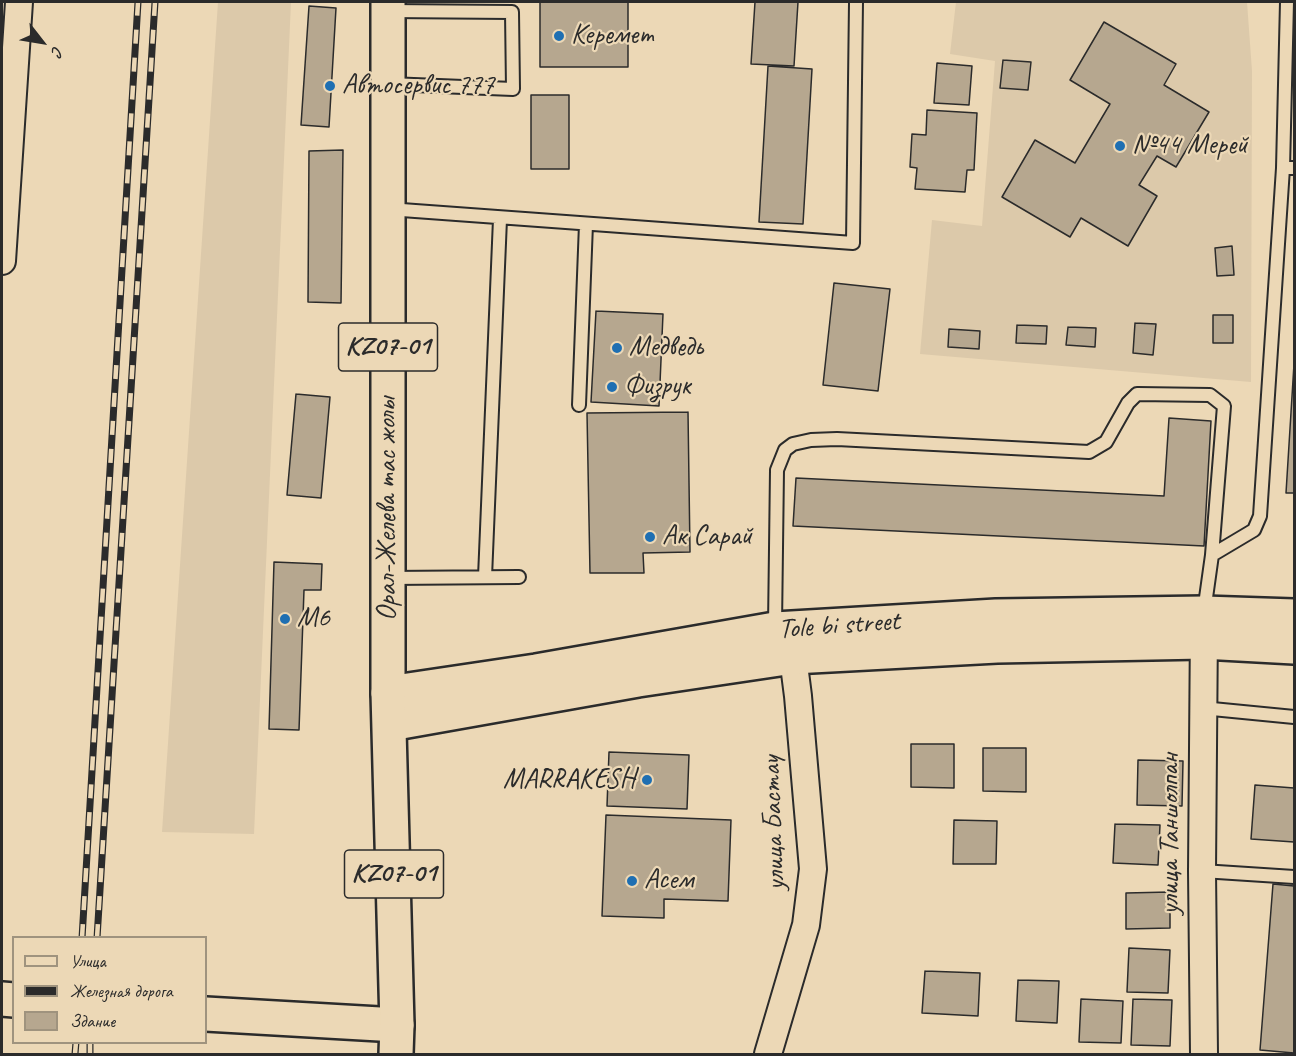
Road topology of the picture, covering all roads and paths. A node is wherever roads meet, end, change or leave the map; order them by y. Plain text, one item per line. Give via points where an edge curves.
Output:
1 (19, 2) edge
2 (856, 2) edge
3 (1287, 2) edge
4 (388, 6) edge
5 (388, 84) junction
6 (1289, 168) edge
7 (388, 209) junction
8 (500, 219) junction
9 (586, 224) junction
10 (2, 261) edge
11 (579, 405) dead end
12 (1212, 555) junction
13 (485, 577) junction
14 (519, 577) dead end
15 (388, 578) junction
16 (1294, 616) edge
17 (1204, 627) junction
18 (775, 629) junction
19 (1294, 647) edge
20 (793, 657) junction
21 (389, 708) junction
22 (1202, 708) junction
23 (1294, 717) edge
24 (1202, 871) junction
25 (1294, 877) edge
26 (207, 1014) edge
27 (397, 1040) edge
28 (768, 1054) edge
29 (1204, 1054) edge

1 - 10 street
2 - 9 lane via 853,243
3 - 6 lane
4 - 5 main road, Орал-Желева тас жолы / KZ07-01
4 - 5 lane via 512,12 513,89
5 - 7 main road, Орал-Желева тас жолы / KZ07-01
6 - 12 lane via 1260,516 1254,530
7 - 8 lane
7 - 15 main road, Орал-Желева тас жолы / KZ07-01
8 - 9 lane
8 - 13 lane
9 - 11 lane
12 - 17 lane
12 - 18 lane via 1224,406 1210,395 1137,394 1106,441 1089,452 811,440 785,450 777,470
13 - 14 lane
13 - 15 lane
15 - 21 main road, Орал-Желева тас жолы / KZ07-01
16 - 17 main road, Tole bi street
17 - 18 main road, Tole bi street via 996,616
17 - 19 main road, Tole bi street
17 - 20 main road, Tole bi street via 997,646
17 - 22 street, улица Таншолпан
18 - 21 main road, Tole bi street via 536,671
20 - 21 main road, Tole bi street via 616,684
20 - 28 street, улица Бастау via 813,869 806,925
21 - 27 main road, KZ07-01
22 - 23 lane
22 - 24 street, улица Таншолпан
24 - 25 lane
24 - 29 street, улица Таншолпан
26 - 27 main road

